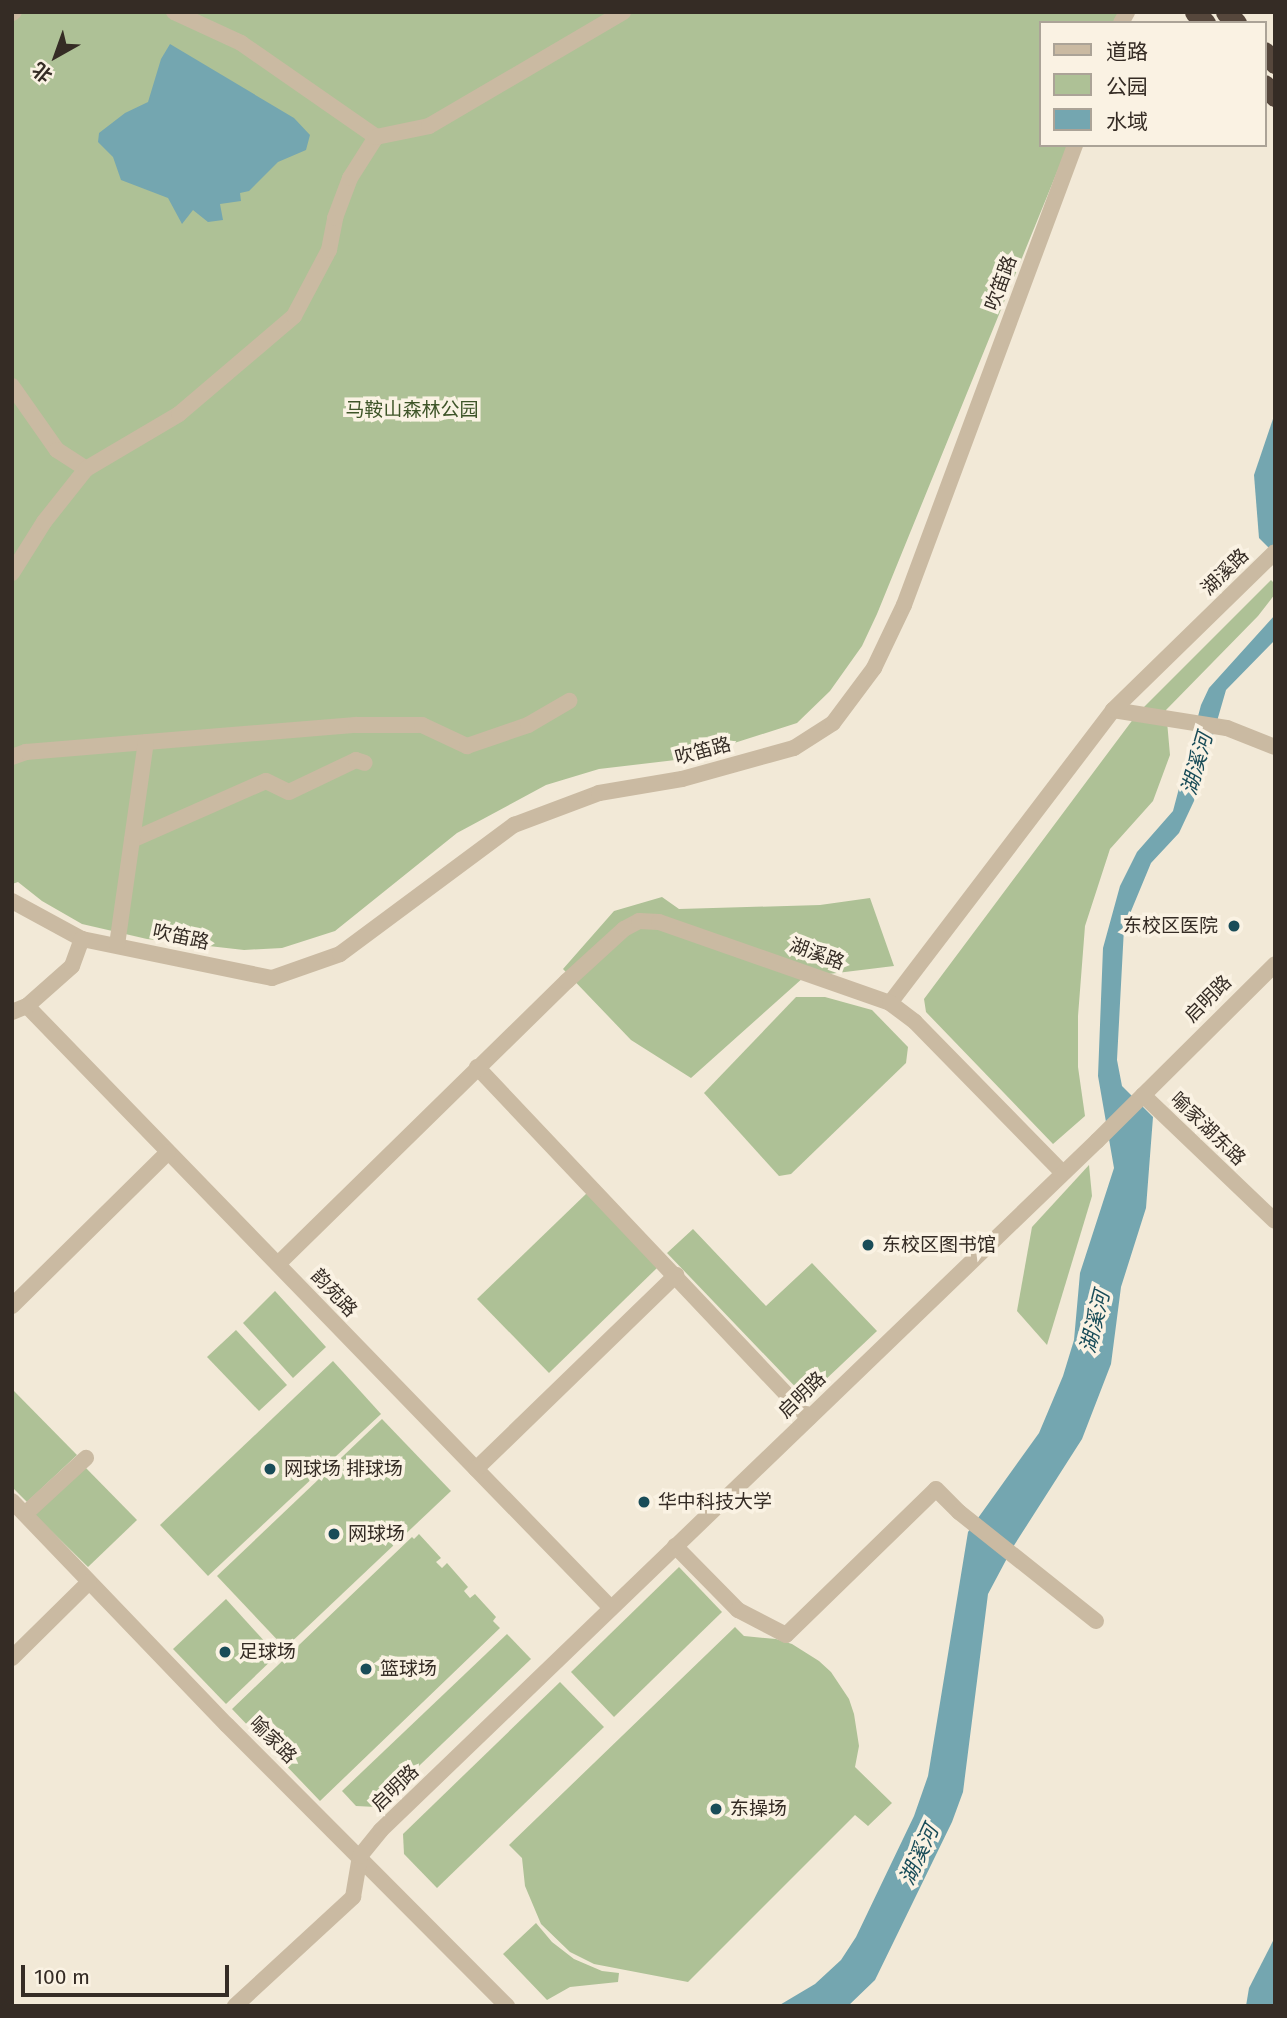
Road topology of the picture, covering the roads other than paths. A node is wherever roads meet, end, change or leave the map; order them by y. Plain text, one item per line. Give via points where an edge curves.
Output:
1 (174, 12) edge
2 (622, 12) edge
3 (376, 136) junction
4 (1074, 147) edge
5 (12, 386) edge
6 (86, 469) junction
7 (1272, 555) edge
8 (12, 573) edge
9 (569, 701) dead end
10 (1113, 710) junction
11 (146, 742) junction
12 (1275, 747) edge
13 (12, 757) edge
14 (365, 763) dead end
15 (132, 840) junction
16 (12, 901) edge
17 (82, 939) junction
18 (117, 945) junction
19 (1275, 964) edge
20 (890, 1003) junction
21 (20, 1009) edge
22 (477, 1068) junction
23 (1142, 1095) junction
24 (168, 1152) junction
25 (1063, 1173) junction
26 (1275, 1222) edge
27 (278, 1264) junction
28 (676, 1275) junction
29 (12, 1306) edge
30 (809, 1418) junction
31 (86, 1458) dead end
32 (476, 1469) junction
33 (12, 1501) edge
34 (25, 1514) junction
35 (675, 1546) junction
36 (89, 1582) junction
37 (610, 1608) junction
38 (1096, 1621) dead end
39 (12, 1658) edge
40 (360, 1856) junction
41 (235, 2006) edge
42 (507, 2006) edge

1 - 3 street via 241,43
2 - 3 street via 429,126
3 - 6 street via 351,178 335,218 329,250 294,316 179,414
4 - 18 street, 吹笛路 via 904,605 874,668 832,723 794,748 682,779 599,793 514,825 340,954 272,978
5 - 6 street via 57,450
6 - 8 street
7 - 10 street, 湖溪路
9 - 11 street via 528,725 467,746 422,725 356,725
10 - 12 street via 1227,728
10 - 20 street, 湖溪路
11 - 13 street
11 - 15 street
14 - 15 street via 356,760 289,792 266,781
15 - 18 street
16 - 17 street, 吹笛路
17 - 18 street, 吹笛路
17 - 21 street via 72,966
19 - 23 street, 启明路
20 - 22 street, 湖溪路 via 671,926 639,921 624,929
20 - 25 street via 933,1040
21 - 24 street, 韵苑路
22 - 27 street, 湖溪路
22 - 28 street
23 - 25 street, 启明路
23 - 26 street, 喻家湖东路
24 - 27 street, 韵苑路
24 - 29 street
25 - 30 street, 启明路
27 - 32 street, 韵苑路
28 - 30 street
28 - 32 street
30 - 35 street, 启明路
31 - 34 street
32 - 37 street, 韵苑路
33 - 34 street, 喻家路
34 - 36 street, 喻家路
35 - 37 street, 启明路
35 - 38 street via 738,1610 786,1635 936,1489 963,1516
36 - 39 street
36 - 40 street, 喻家路
37 - 40 street, 启明路 via 381,1830
40 - 41 street via 353,1897
40 - 42 street, 喻家路

